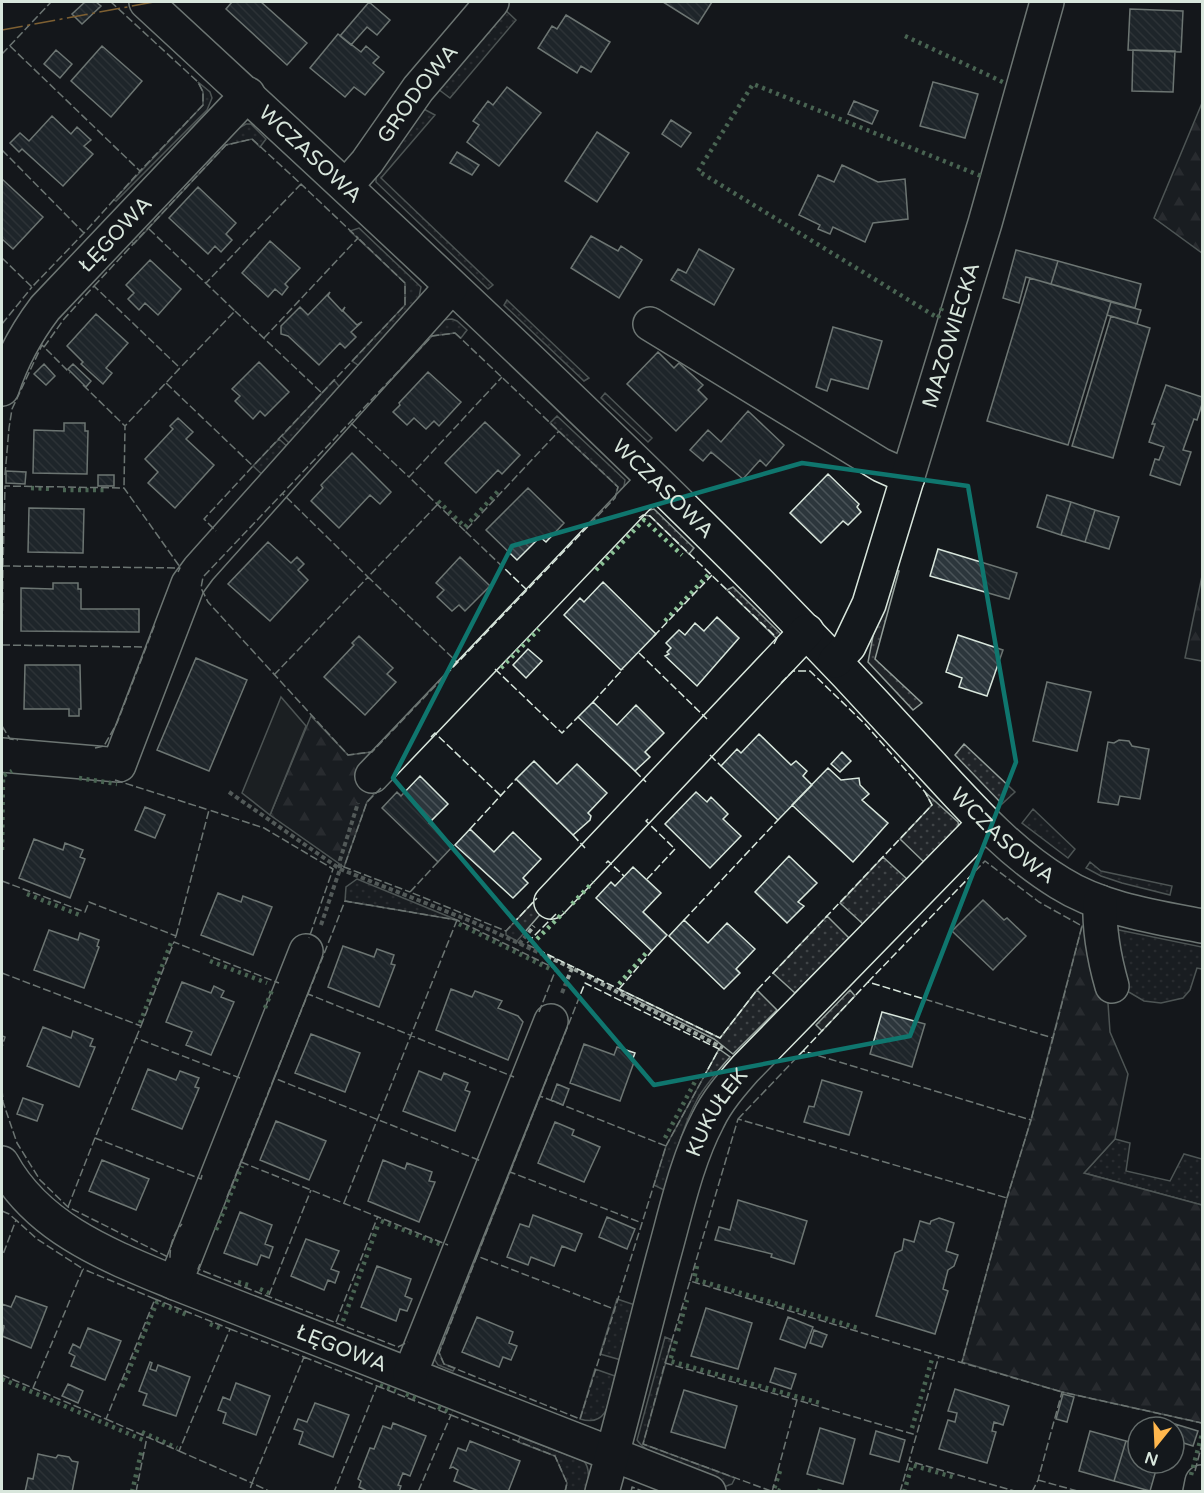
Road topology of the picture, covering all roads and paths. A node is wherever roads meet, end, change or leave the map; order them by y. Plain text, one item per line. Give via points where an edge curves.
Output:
1 (146, 2) edge
2 (492, 2) edge
3 (1047, 2) edge
4 (248, 94) junction
5 (346, 186) junction
6 (451, 287) junction
7 (650, 324) dead end
8 (2, 389) edge
9 (908, 477) junction
10 (654, 480) junction
11 (807, 632) junction
12 (836, 661) junction
13 (2, 755) edge
14 (372, 776) joint
15 (229, 792) dead end
16 (985, 823) junction
17 (340, 868) junction
18 (551, 902) dead end
19 (1100, 902) junction
20 (1203, 926) edge
21 (306, 951) joint
22 (1112, 986) dead end
23 (551, 1021) dead end
24 (745, 1069) junction
25 (2, 1163) edge
26 (175, 1283) junction
27 (410, 1374) junction
28 (612, 1452) junction
29 (1203, 1482) edge
30 (602, 1491) edge
31 (709, 1491) edge
32 (1200, 1491) edge

1 - 4 street, WCZASOWA
2 - 5 street, GRODOWA via 418,89
3 - 9 street, MAZOWIECKA
4 - 5 street, WCZASOWA
4 - 8 street, ŁĘGOWA via 45,308 19,348
5 - 6 street, WCZASOWA
6 - 10 street, WCZASOWA
6 - 13 street via 188,584 119,765
7 - 9 street via 881,465
9 - 12 street, MAZOWIECKA via 869,604 849,646
10 - 11 street, WCZASOWA
10 - 14 street
11 - 12 street, WCZASOWA
11 - 18 street
12 - 16 street, WCZASOWA
14 - 17 path via 359,800
15 - 17 path
16 - 19 street, WCZASOWA via 1060,884
16 - 24 street, KUKUŁEK
17 - 21 path via 314,943
17 - 24 path via 473,922 572,968 713,1041
19 - 20 street, WCZASOWA
19 - 22 street via 1103,957
21 - 26 street
23 - 27 street
24 - 28 street, KUKUŁEK via 708,1118 696,1147
25 - 26 street, ŁĘGOWA via 25,1196 63,1229 97,1249
26 - 27 street, ŁĘGOWA
27 - 28 street, ŁĘGOWA
28 - 30 street, KUKUŁEK
28 - 31 street, ŁĘGOWA
29 - 32 street

